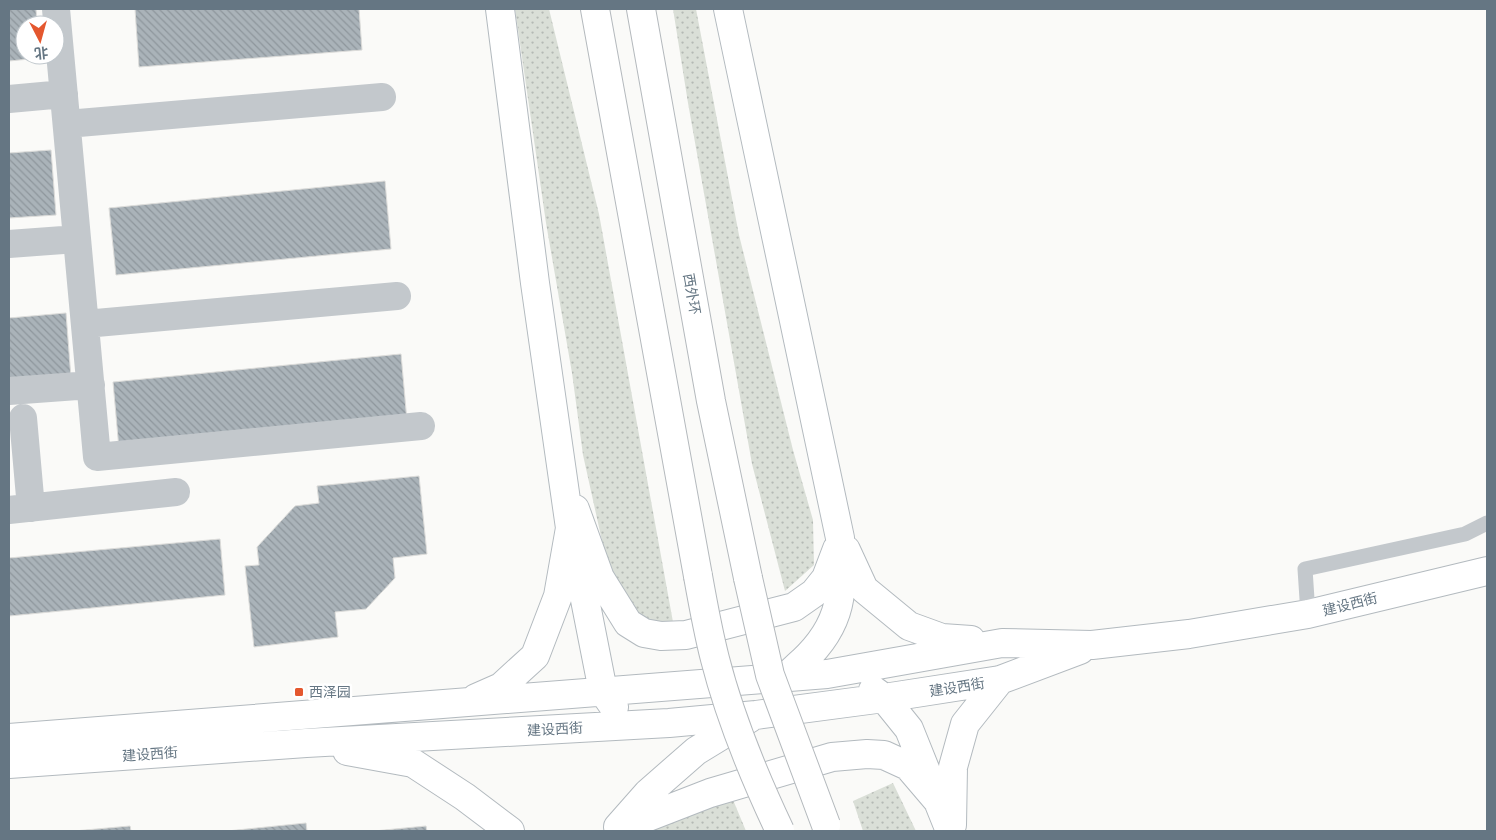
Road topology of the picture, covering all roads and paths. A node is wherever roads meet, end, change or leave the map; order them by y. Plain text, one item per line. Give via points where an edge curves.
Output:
1 (56, 9) edge
2 (500, 9) edge
3 (595, 9) edge
4 (641, 9) edge
5 (728, 9) edge
6 (64, 94) junction
7 (382, 97) dead end
8 (9, 99) edge
9 (67, 124) junction
10 (77, 239) junction
11 (9, 244) edge
12 (397, 296) dead end
13 (85, 324) junction
14 (91, 385) junction
15 (9, 391) edge
16 (24, 418) dead end
17 (421, 426) dead end
18 (563, 476) junction
19 (176, 492) dead end
20 (20, 509) edge
21 (1487, 523) edge
22 (570, 528) junction
23 (840, 538) junction
24 (1487, 571) edge
25 (1308, 614) junction
26 (1002, 643) junction
27 (1092, 645) junction
28 (821, 674) junction
29 (786, 677) junction
30 (1000, 680) junction
31 (603, 691) junction
32 (884, 698) junction
33 (463, 704) junction
34 (756, 715) junction
35 (682, 722) junction
36 (9, 738) edge
37 (306, 743) junction
38 (9, 764) edge
39 (937, 800) junction
40 (827, 828) edge
41 (510, 831) edge
42 (614, 831) edge
43 (618, 831) edge
44 (780, 831) edge
45 (951, 831) edge

1 - 6 street
2 - 18 main road
3 - 44 main road, bridge via 715,659 757,782
4 - 40 main road, 西外环, bridge via 711,401 770,675
5 - 23 main road
6 - 8 street
6 - 9 street
7 - 9 street
9 - 10 street
10 - 11 street
10 - 13 street
12 - 13 street
13 - 14 street
14 - 15 street
14 - 17 street via 97,457
16 - 20 street
18 - 22 main road
18 - 23 main road via 600,578 628,623 644,633 686,635 794,607 814,593 826,578
19 - 20 street
21 - 25 lane via 1465,534 1305,569
22 - 31 main road
22 - 33 main road via 558,596 535,656 501,687
23 - 26 main road via 864,589 909,626 942,638
23 - 29 main road via 842,583 836,617 813,652
24 - 25 main road, 建设西街
25 - 27 main road, 建设西街 via 1189,634
26 - 27 main road, 建设西街
26 - 28 main road, 建设西街
27 - 30 main road, 建设西街
28 - 29 main road, 建设西街
28 - 32 main road via 864,682
28 - 34 main road
29 - 31 main road, 建设西街
29 - 35 main road via 749,698
30 - 32 main road, 建设西街
30 - 45 main road via 965,724 953,767
31 - 33 main road, 建设西街
31 - 35 main road via 614,706
32 - 34 main road, 建设西街
32 - 39 main road via 909,729
33 - 36 main road, 建设西街
34 - 35 main road, 建设西街
34 - 42 main road via 696,751 648,793
35 - 37 main road, 建设西街
37 - 38 main road, 建设西街
37 - 41 main road via 413,763
39 - 43 main road via 908,766 884,755 832,757 710,793
39 - 45 main road

